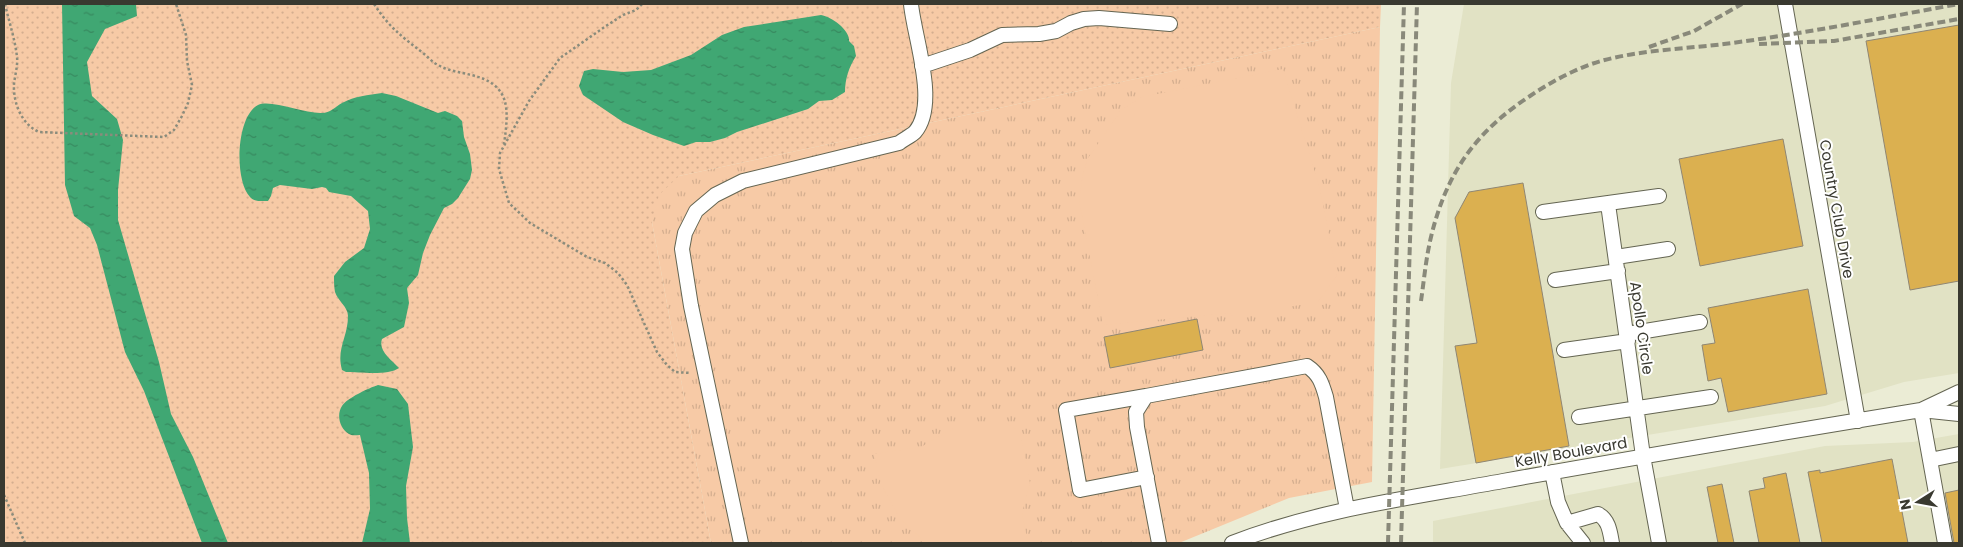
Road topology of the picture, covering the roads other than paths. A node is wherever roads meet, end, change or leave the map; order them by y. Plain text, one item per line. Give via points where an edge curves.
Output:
1 (911, 4) edge
2 (1785, 4) edge
3 (1170, 24) dead end
4 (922, 66) junction
5 (1659, 196) dead end
6 (1608, 204) junction
7 (1542, 212) dead end
8 (1668, 249) dead end
9 (1616, 257) junction
10 (1618, 271) junction
11 (1555, 280) dead end
12 (1700, 322) dead end
13 (1627, 337) junction
14 (1564, 350) dead end
15 (1959, 392) edge
16 (1146, 396) junction
17 (1711, 397) dead end
18 (1637, 408) junction
19 (1921, 410) junction
20 (1959, 414) edge
21 (1580, 417) dead end
22 (1858, 421) junction
23 (1959, 454) edge
24 (1643, 456) junction
25 (1930, 460) junction
26 (1552, 472) junction
27 (1147, 477) junction
28 (1347, 509) junction
29 (1567, 523) junction
30 (741, 543) edge
31 (1159, 543) edge
32 (1232, 543) edge
33 (1583, 543) edge
34 (1612, 543) edge
35 (1659, 543) edge
36 (1945, 543) edge

1 - 4 street
2 - 22 street, Country Club Drive
3 - 4 street via 1084,19 1056,31 1002,35
4 - 30 street via 925,112 915,132 899,143 743,180 715,195 696,212 685,233 682,249 691,306
5 - 6 street
6 - 7 street
6 - 9 street, Apollo Circle
8 - 9 street
9 - 10 street, Apollo Circle
10 - 11 street
10 - 13 street, Apollo Circle
12 - 13 street
13 - 14 street
13 - 18 street, Apollo Circle
15 - 19 street, Kelly Boulevard
16 - 27 street via 1136,412
16 - 27 street via 1066,410 1080,490
16 - 28 street via 1307,366 1321,380
17 - 18 street
18 - 21 street
18 - 24 street, Apollo Circle
19 - 20 street, Kelly Boulevard
19 - 22 street, Kelly Boulevard
19 - 25 street
22 - 24 street, Kelly Boulevard
23 - 25 street
24 - 26 street, Kelly Boulevard
24 - 35 street
25 - 36 street
26 - 28 street, Kelly Boulevard
26 - 29 street via 1558,502
27 - 31 street
28 - 32 street, Kelly Boulevard via 1270,528
29 - 33 street
29 - 34 street via 1598,514 1609,526

